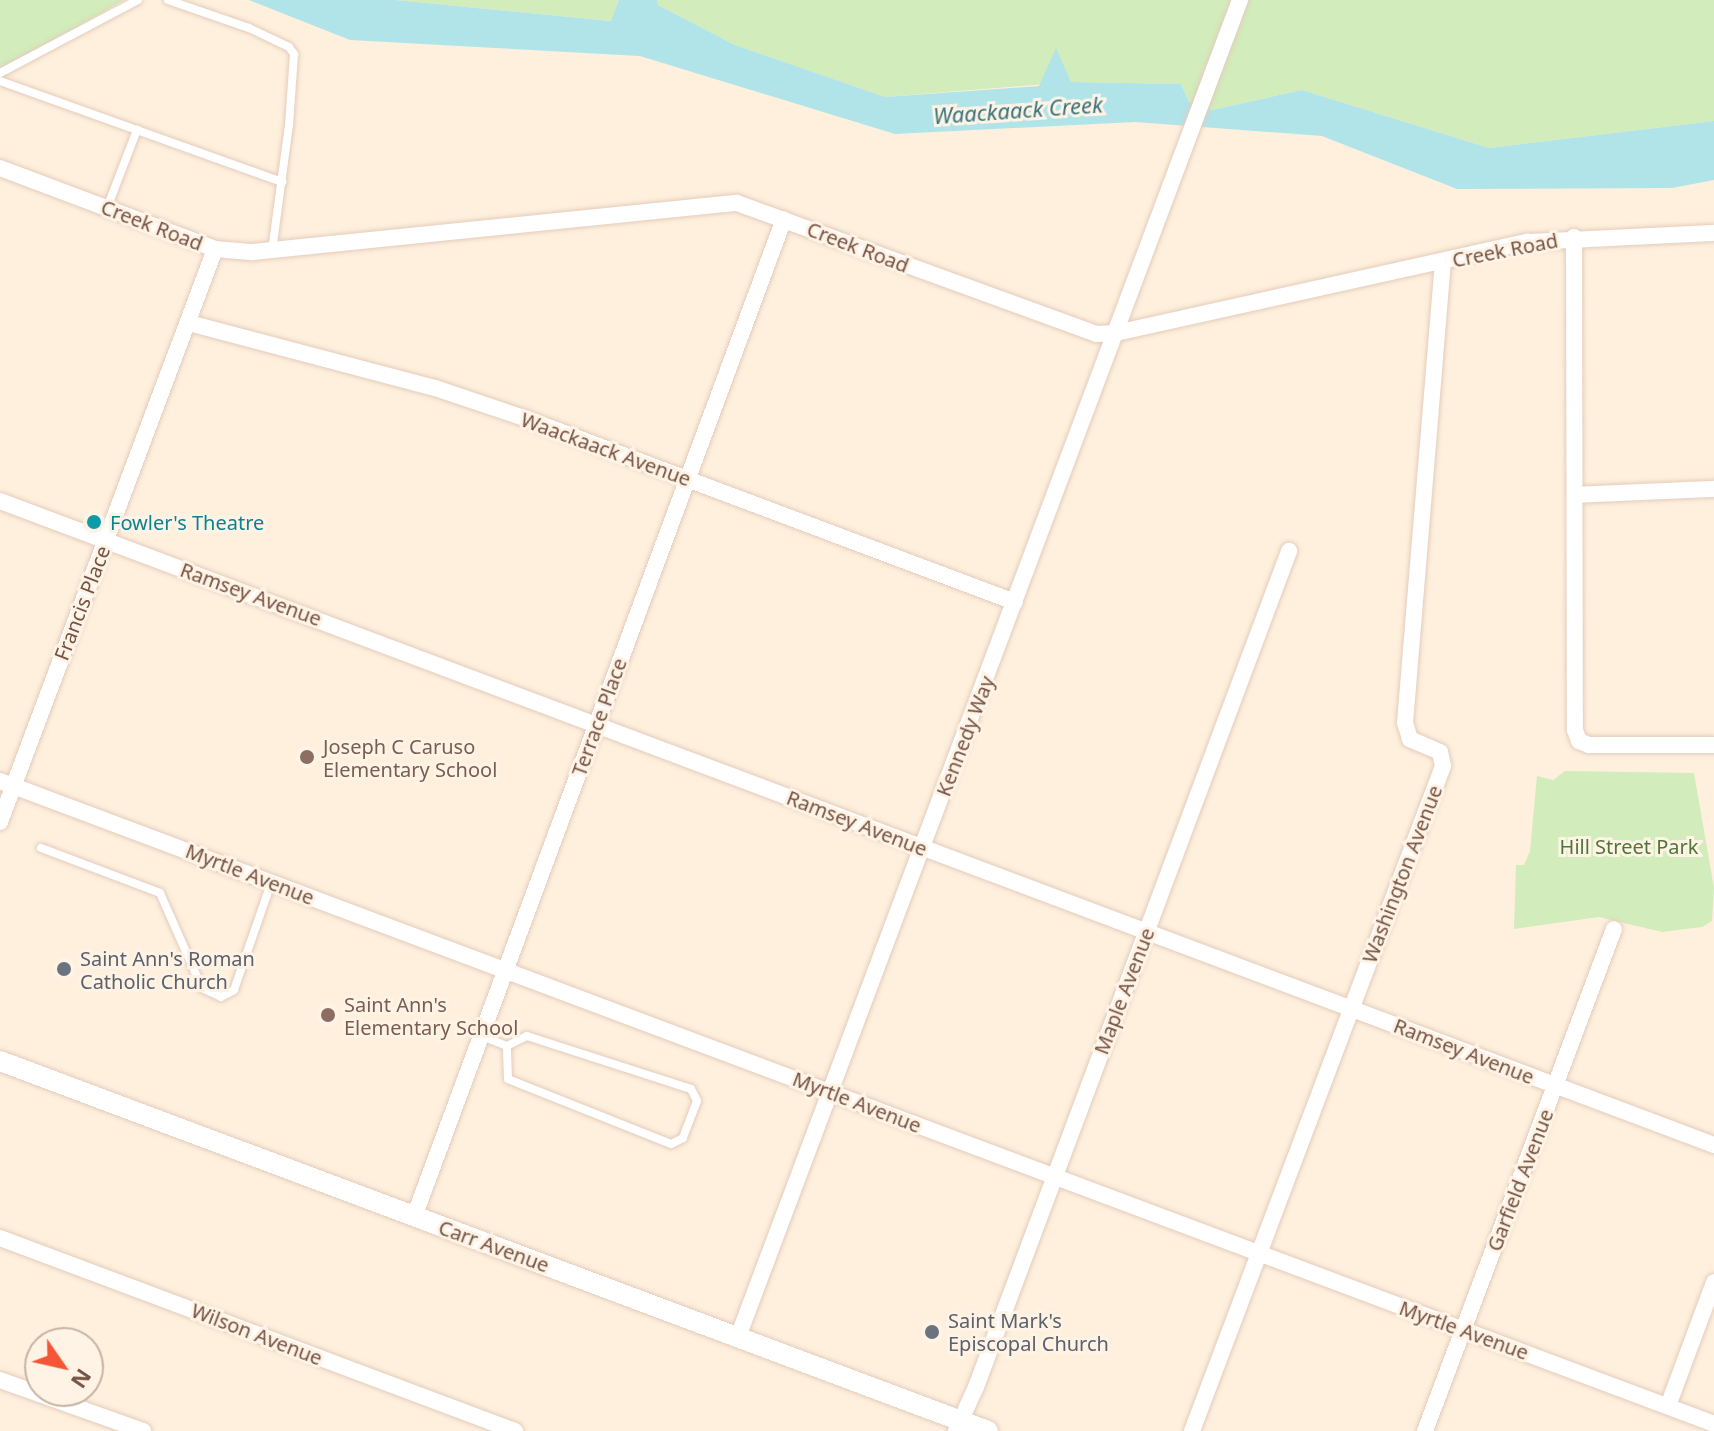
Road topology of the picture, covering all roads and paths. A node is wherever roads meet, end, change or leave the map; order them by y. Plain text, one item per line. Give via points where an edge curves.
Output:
1 (138, 0) edge
2 (168, 0) edge
3 (1240, 0) edge
4 (0, 73) edge
5 (0, 81) edge
6 (137, 130) junction
7 (0, 168) edge
8 (282, 182) junction
9 (107, 208) junction
10 (784, 219) junction
11 (1714, 233) edge
12 (1574, 237) junction
13 (215, 249) junction
14 (271, 250) junction
15 (1443, 262) junction
16 (189, 323) junction
17 (1116, 333) junction
18 (688, 479) junction
19 (1714, 489) edge
20 (1575, 495) junction
21 (0, 501) edge
22 (106, 540) junction
23 (1289, 551) dead end
24 (1015, 602) junction
25 (596, 724) junction
26 (1714, 745) edge
27 (7, 783) edge
28 (0, 822) edge
29 (923, 847) junction
30 (41, 848) dead end
31 (272, 882) junction
32 (1614, 929) dead end
33 (1147, 932) junction
34 (508, 971) junction
35 (1351, 1008) junction
36 (482, 1036) junction
37 (507, 1046) junction
38 (0, 1061) edge
39 (1555, 1085) junction
40 (830, 1092) junction
41 (1714, 1145) edge
42 (1055, 1176) junction
43 (414, 1217) junction
44 (0, 1238) edge
45 (1259, 1253) junction
46 (1714, 1282) edge
47 (1463, 1330) junction
48 (738, 1337) junction
49 (0, 1380) edge
50 (1668, 1406) junction
51 (1714, 1424) edge
52 (958, 1426) edge
53 (143, 1431) edge
54 (515, 1431) edge
55 (988, 1431) edge
56 (1192, 1431) edge
57 (1425, 1431) edge

1 - 4 lane
2 - 8 lane via 249,28 294,54
3 - 17 street, Kennedy Way
5 - 6 lane
6 - 8 lane
6 - 9 lane
7 - 9 street, Creek Road
8 - 14 lane
9 - 13 street, Creek Road
10 - 14 street, Creek Road via 737,203
10 - 17 street, Creek Road via 1080,331
10 - 18 street, Terrace Place
11 - 12 street, Creek Road
12 - 15 street, Creek Road
12 - 20 street
13 - 14 street, Creek Road
13 - 16 street, Francis Place
15 - 17 street, Creek Road
15 - 35 street, Washington Avenue via 1405,723 1410,739 1440,752 1443,766
16 - 18 street, Waackaack Avenue via 435,388
16 - 22 street, Francis Place
17 - 24 street, Kennedy Way
18 - 24 street, Waackaack Avenue
18 - 25 street, Terrace Place
19 - 20 street
20 - 26 street via 1579,741
21 - 22 street, Ramsey Avenue
22 - 25 street, Ramsey Avenue
22 - 27 street, Francis Place
23 - 33 street, Maple Avenue
24 - 29 street, Kennedy Way
25 - 29 street, Ramsey Avenue
25 - 34 street, Terrace Place
27 - 28 street, Francis Place
27 - 31 street, Myrtle Avenue
29 - 33 street, Ramsey Avenue
29 - 40 street, Kennedy Way
30 - 31 lane via 160,893 202,988 221,997 234,990
31 - 34 street, Myrtle Avenue
32 - 39 street, Garfield Avenue
33 - 35 street, Ramsey Avenue
33 - 42 street, Maple Avenue
34 - 36 street, Terrace Place
34 - 40 street, Myrtle Avenue
35 - 39 street, Ramsey Avenue
35 - 45 street, Washington Avenue
36 - 37 lane
36 - 43 street, Terrace Place
37 - 37 lane via 527,1036 691,1089 697,1101 683,1138 671,1144 508,1079
38 - 43 street, Carr Avenue
39 - 41 street, Ramsey Avenue
39 - 47 street, Garfield Avenue
40 - 42 street, Myrtle Avenue
40 - 48 street, Kennedy Way
42 - 45 street, Myrtle Avenue
42 - 52 street, Maple Avenue
43 - 48 street, Carr Avenue
44 - 54 street, Wilson Avenue
45 - 47 street, Myrtle Avenue
45 - 56 street, Washington Avenue
46 - 50 street
47 - 50 street, Myrtle Avenue
47 - 57 street, Garfield Avenue
48 - 52 street, Carr Avenue
49 - 53 street
50 - 51 street, Myrtle Avenue
52 - 55 street, Carr Avenue

